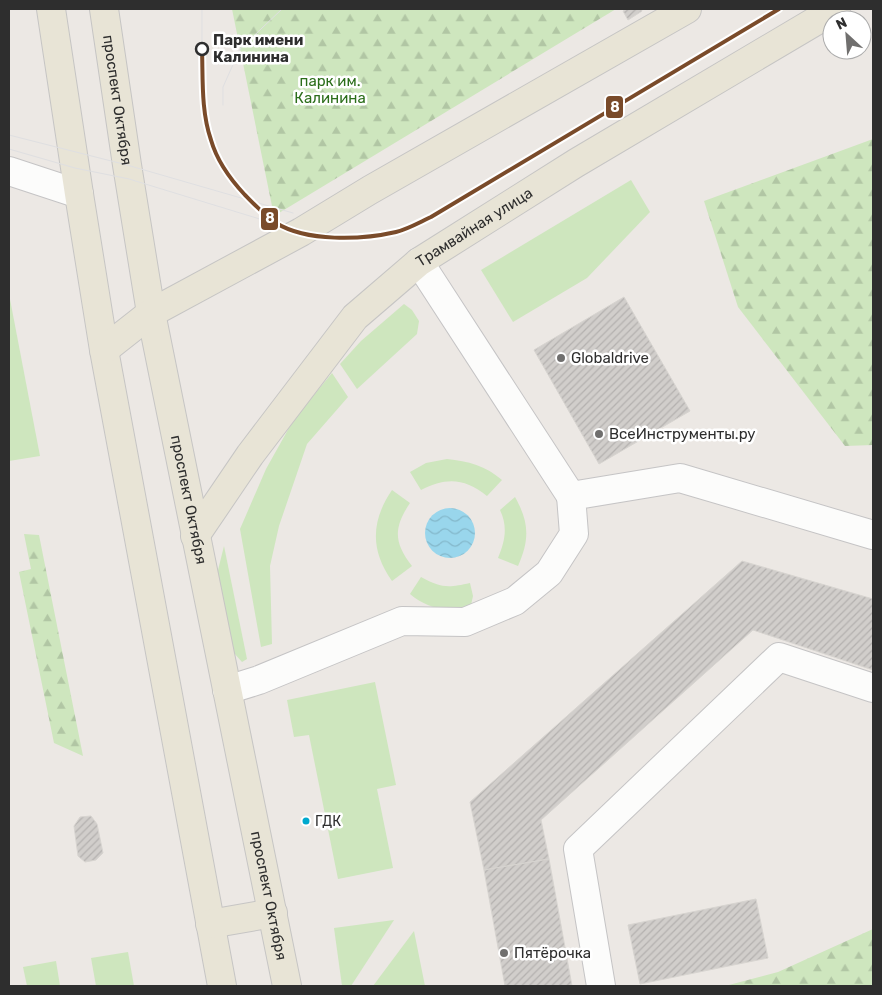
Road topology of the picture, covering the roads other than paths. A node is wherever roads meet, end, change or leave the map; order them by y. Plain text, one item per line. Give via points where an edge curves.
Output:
1 (52, 9) edge
2 (104, 9) edge
3 (687, 9) edge
4 (836, 9) edge
5 (9, 171) edge
6 (79, 194) junction
7 (419, 262) junction
8 (151, 313) junction
9 (104, 350) junction
10 (570, 496) junction
11 (873, 535) edge
12 (195, 536) junction
13 (873, 688) edge
14 (227, 690) junction
15 (273, 913) junction
16 (210, 924) junction
17 (222, 986) edge
18 (287, 986) edge
19 (602, 986) edge

1 - 6 main road
2 - 8 main road, проспект Октября
3 - 8 main road via 322,220
4 - 7 main road, Трамвайная улица via 576,163
5 - 6 lane
6 - 9 main road
7 - 10 lane
7 - 12 main road, Трамвайная улица via 355,317 250,455
8 - 9 main road
8 - 12 main road, проспект Октября
9 - 16 main road
10 - 11 lane via 680,478
10 - 14 lane via 574,534 549,573 515,601 465,622 402,621
12 - 14 main road, проспект Октября
13 - 19 lane via 779,657 578,849
14 - 15 main road, проспект Октября
15 - 16 main road
15 - 18 main road, проспект Октября
16 - 17 main road

